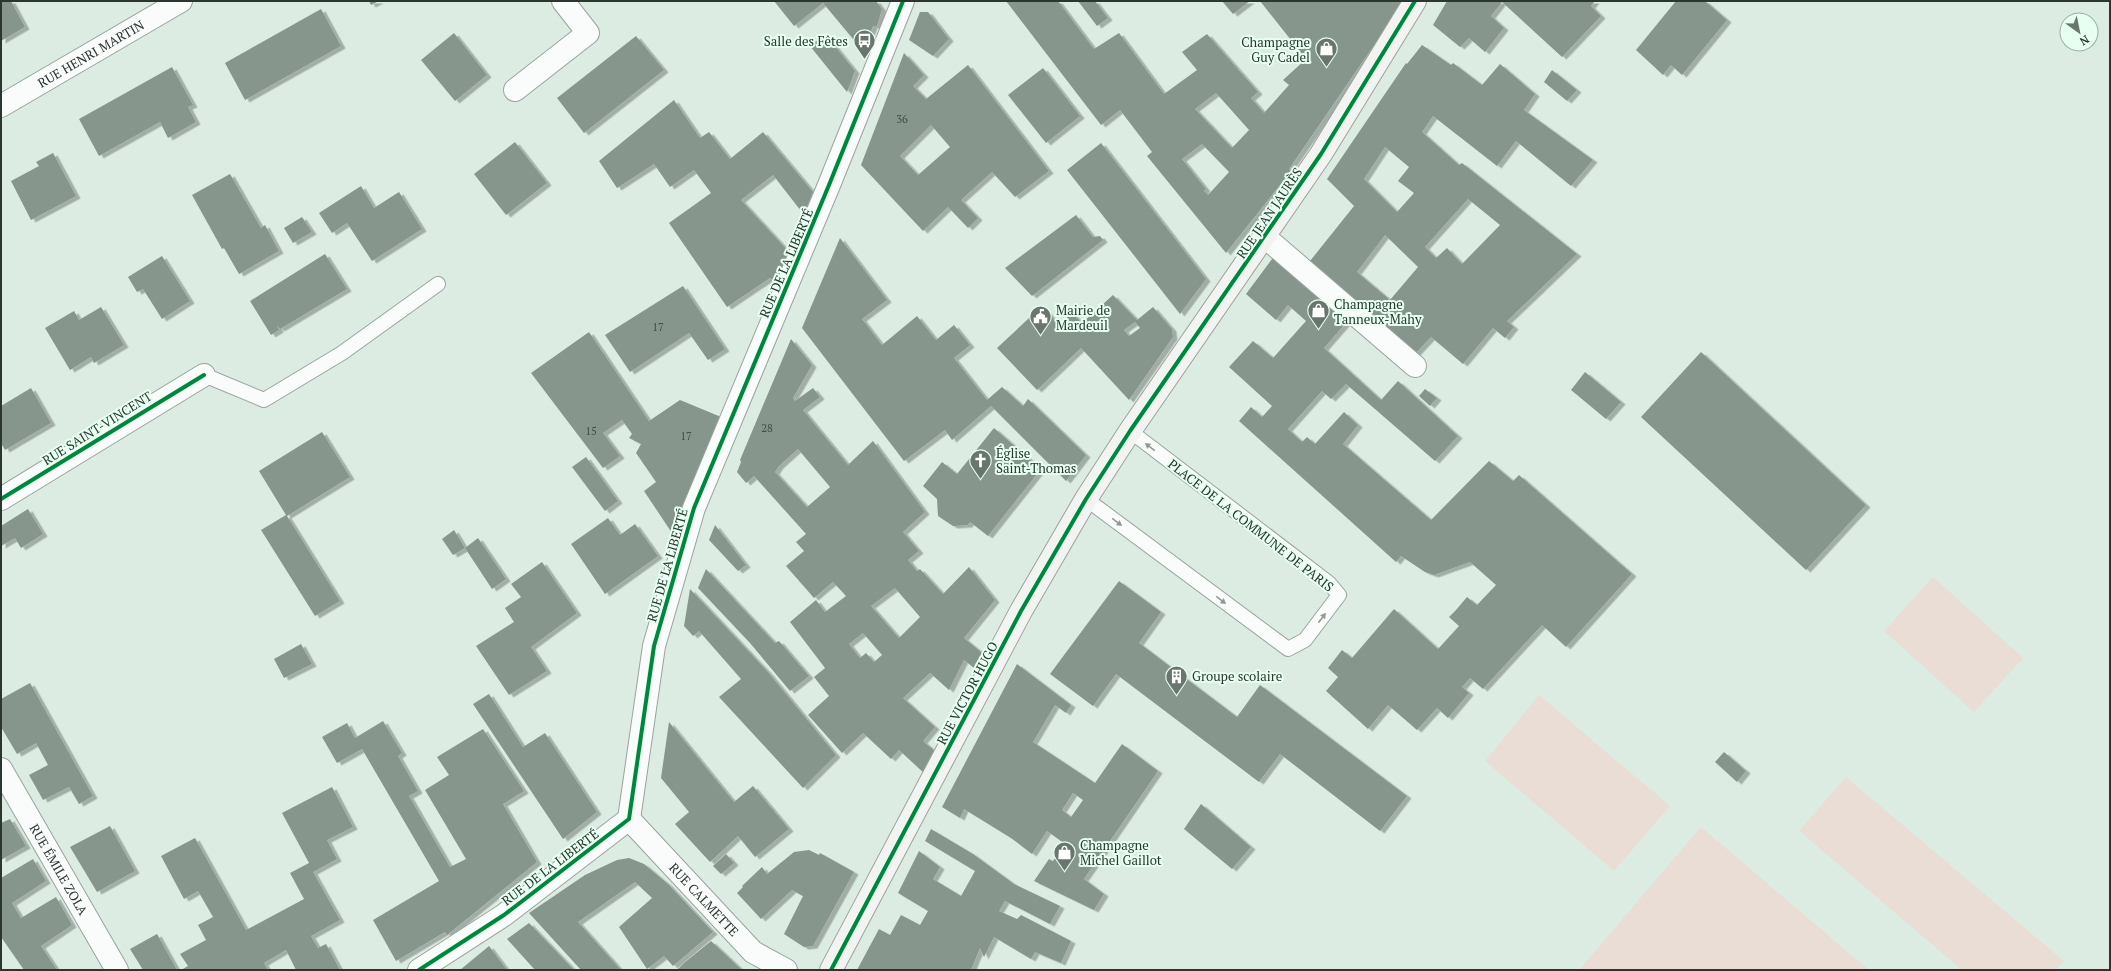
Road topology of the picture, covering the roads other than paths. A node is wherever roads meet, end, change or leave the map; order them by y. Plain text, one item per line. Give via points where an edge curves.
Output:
1 (181, 1) edge
2 (562, 1) edge
3 (903, 1) edge
4 (1415, 1) edge
5 (515, 90) dead end
6 (1, 106) edge
7 (1265, 237) junction
8 (438, 284) dead end
9 (1415, 366) dead end
10 (204, 375) joint
11 (1130, 431) junction
12 (1, 499) edge
13 (1086, 499) junction
14 (1, 769) edge
15 (629, 819) junction
16 (117, 970) edge
17 (419, 970) edge
18 (786, 970) edge
19 (831, 970) edge

1 - 6 street, RUE HENRI MARTIN
2 - 5 street via 588,33
3 - 15 street, RUE DE LA LIBERTÉ via 694,508 654,646
4 - 7 street, RUE JEAN JAURÈS via 1321,154
7 - 9 street
7 - 11 street, RUE JEAN JAURÈS
8 - 10 lane via 342,353 264,400
10 - 12 street, RUE SAINT-VINCENT
11 - 13 street, RUE VICTOR HUGO
13 -> 11 lane, PLACE DE LA COMMUNE DE PARIS via 1288,649 1305,640 1339,595 1329,583
13 - 19 street, RUE VICTOR HUGO via 1022,611
14 - 16 street, RUE ÉMILE ZOLA
15 - 17 street, RUE DE LA LIBERTÉ via 504,914
15 - 18 street, RUE CALMETTE via 753,952

